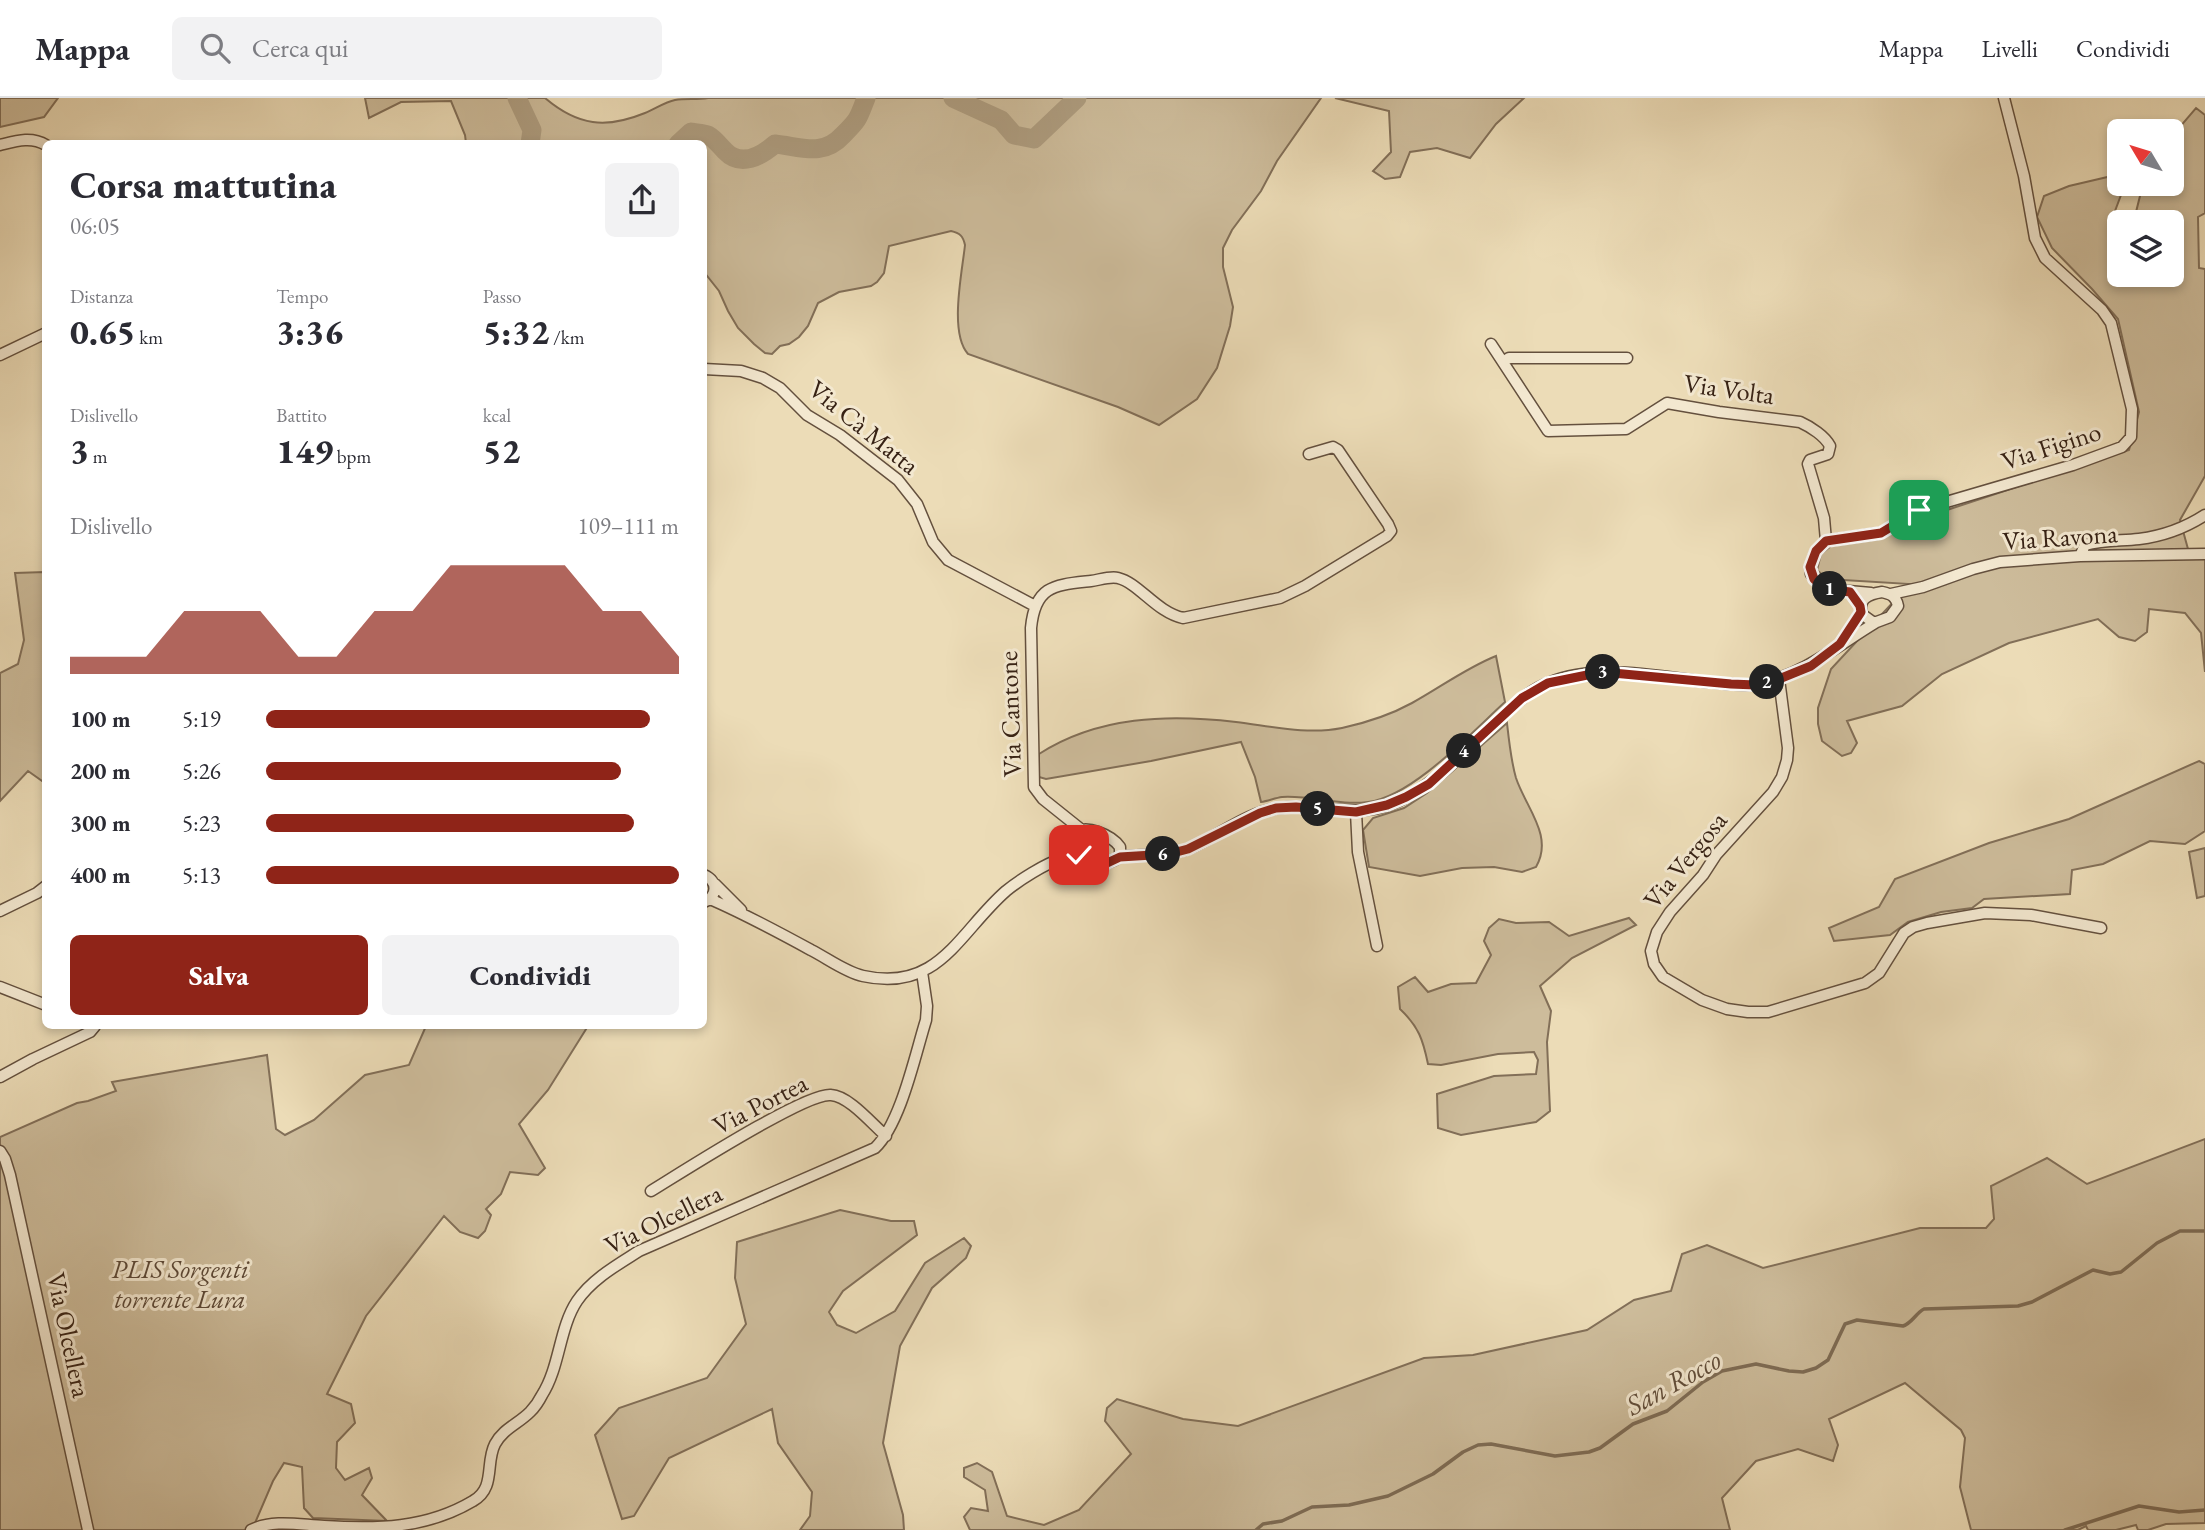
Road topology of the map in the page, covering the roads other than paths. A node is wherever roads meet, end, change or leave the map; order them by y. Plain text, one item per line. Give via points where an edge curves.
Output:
1 (2004, 98) edge
2 (42, 143) edge
3 (0, 145) edge
4 (42, 335) edge
5 (1491, 344) dead end
6 (0, 355) edge
7 (1627, 358) dead end
8 (1503, 362) junction
9 (707, 369) edge
10 (1309, 454) dead end
11 (2205, 515) edge
12 (1826, 541) junction
13 (2205, 554) edge
14 (2080, 556) junction
15 (1923, 587) junction
16 (1850, 592) junction
17 (1871, 593) junction
18 (1891, 594) junction
19 (1035, 606) junction
20 (1898, 606) junction
21 (1861, 609) junction
22 (1875, 623) junction
23 (1840, 644) junction
24 (1779, 679) junction
25 (1356, 812) junction
26 (1076, 837) junction
27 (1116, 842) junction
28 (1149, 853) junction
29 (1120, 857) junction
30 (1083, 858) junction
31 (1060, 859) junction
32 (707, 876) edge
33 (42, 889) edge
34 (707, 901) edge
35 (0, 911) edge
36 (746, 915) junction
37 (2101, 928) dead end
38 (1377, 946) dead end
39 (922, 972) junction
40 (0, 987) edge
41 (42, 1003) edge
42 (92, 1029) edge
43 (0, 1077) edge
44 (886, 1136) junction
45 (0, 1151) edge
46 (652, 1191) dead end
47 (88, 1530) edge
48 (251, 1530) edge

1 - 12 street, Via Figino via 2035,239 2045,258 2112,323 2132,409 2131,436 2122,447 2073,465 1919,510 1881,533
2 - 3 street via 33,140
4 - 6 street
5 - 8 street, Via Volta
7 - 8 street via 1509,358
8 - 12 street, Via Volta via 1548,431 1626,429 1667,403 1808,425 1830,446 1828,454 1808,464
9 - 19 street, Via Cà Matta via 741,371 780,388 807,415 898,480 948,560
10 - 19 street, Via Cantone via 1333,447 1338,450 1391,531 1305,586 1280,598 1183,618 1117,578 1057,585 1041,594
11 - 14 street via 2173,532 2085,545
12 - 16 street via 1811,560 1811,574 1826,589
13 - 14 street, Via Ravona
14 - 15 street, Via Ravona via 2000,562
15 - 18 street, Via Ravona
15 - 20 street, Via Ravona
16 - 17 street
16 - 21 street
17 - 18 street
17 - 21 street via 1861,601
18 - 20 street
19 - 26 street, Via Cantone via 1031,628 1034,787 1068,819
20 - 22 street via 1890,617
21 - 22 street
21 - 23 street
22 - 23 street
23 - 24 street via 1811,666
24 - 25 street via 1756,685 1602,672 1548,683 1522,698 1429,784 1387,805
24 - 37 street, Via Vergosa via 1788,748 1782,777 1657,932 1651,951 1663,977 1727,1009 1768,1012 1865,983 1879,974 1904,933 1927,923 1985,913 2031,915
25 - 28 street via 1276,808 1188,849
25 - 38 street via 1358,852
26 - 27 street via 1100,833
26 - 30 street
26 - 31 street
27 - 28 street
27 - 29 street
28 - 29 street
29 - 30 street via 1105,864
30 - 31 street
31 - 39 street via 1006,891 948,954
32 - 34 street via 715,892
32 - 36 street
33 - 35 street
34 - 36 street
36 - 39 street via 861,975 888,979
39 - 44 street via 926,1020
40 - 41 street
42 - 43 street
44 - 46 street, Via Portea via 845,1099 830,1094 813,1098 742,1136
44 - 48 street, Via Olcellera via 875,1148 639,1251 592,1284 568,1322 543,1394 530,1412 500,1436 486,1488 475,1500 402,1527 281,1524
45 - 47 street, Via Olcellera via 10,1175

